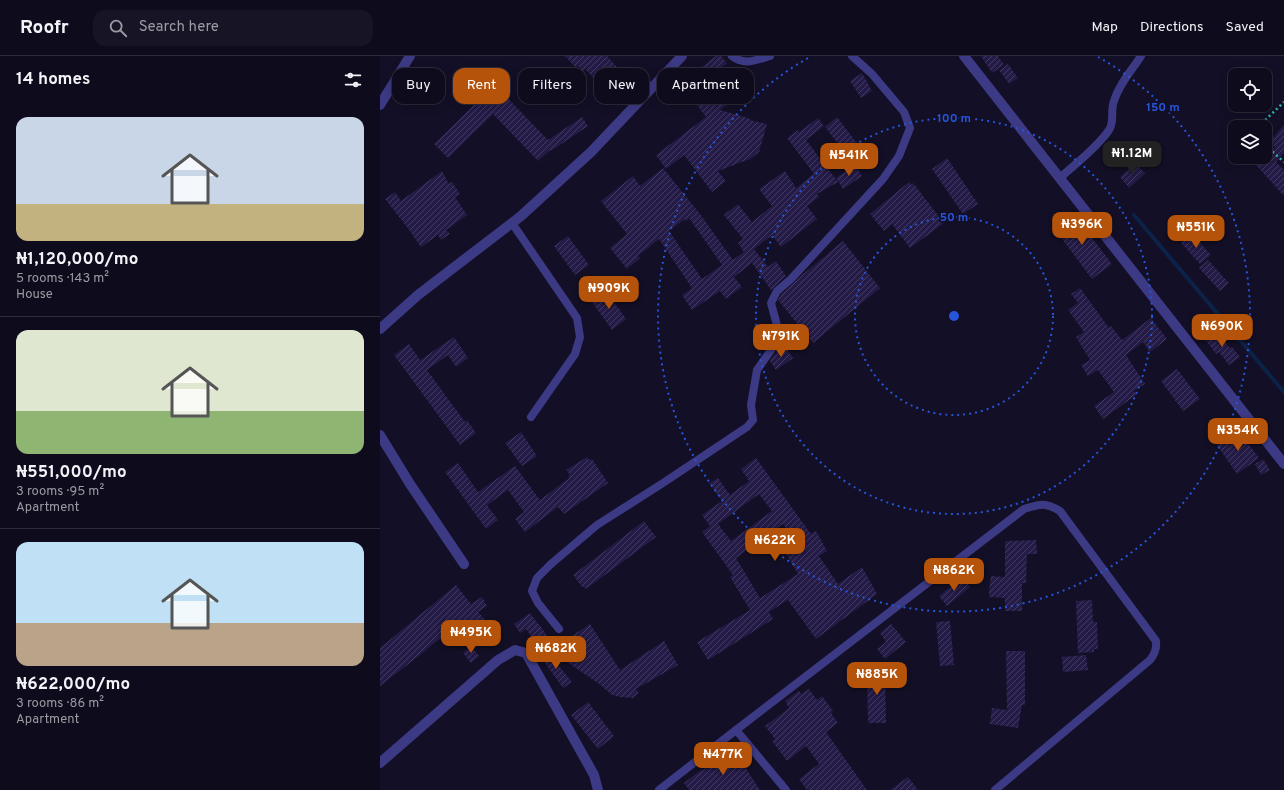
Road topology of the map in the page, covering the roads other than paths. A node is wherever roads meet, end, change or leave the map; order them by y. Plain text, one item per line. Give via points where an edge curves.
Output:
1 (410, 56) edge
2 (682, 56) edge
3 (732, 56) edge
4 (770, 56) edge
5 (852, 56) edge
6 (964, 56) edge
7 (1141, 56) edge
8 (380, 105) edge
9 (1060, 178) junction
10 (512, 223) junction
11 (380, 329) edge
12 (531, 417) dead end
13 (380, 435) edge
14 (1284, 464) edge
15 (464, 564) dead end
16 (559, 629) dead end
17 (736, 730) junction
18 (380, 763) edge
19 (598, 790) edge
20 (659, 790) edge
21 (786, 790) edge
22 (995, 790) edge

1 - 8 street
2 - 10 street via 591,152
3 - 4 lane via 748,62
5 - 16 lane via 872,74 904,112 910,128 899,156 883,179 777,291 771,303 778,329 776,343 757,370 751,405 753,420 747,427 598,524 537,578 532,591 538,603
6 - 9 street
7 - 9 lane via 1114,100 1113,121 1109,130
9 - 14 street
10 - 11 street
10 - 12 lane via 577,318 580,337 575,354
13 - 15 street
17 - 20 lane
17 - 21 lane
17 - 22 lane via 1024,509 1050,505 1060,511 1156,641 1157,648 1150,660
18 - 19 street via 498,660 515,650 526,653 594,775

